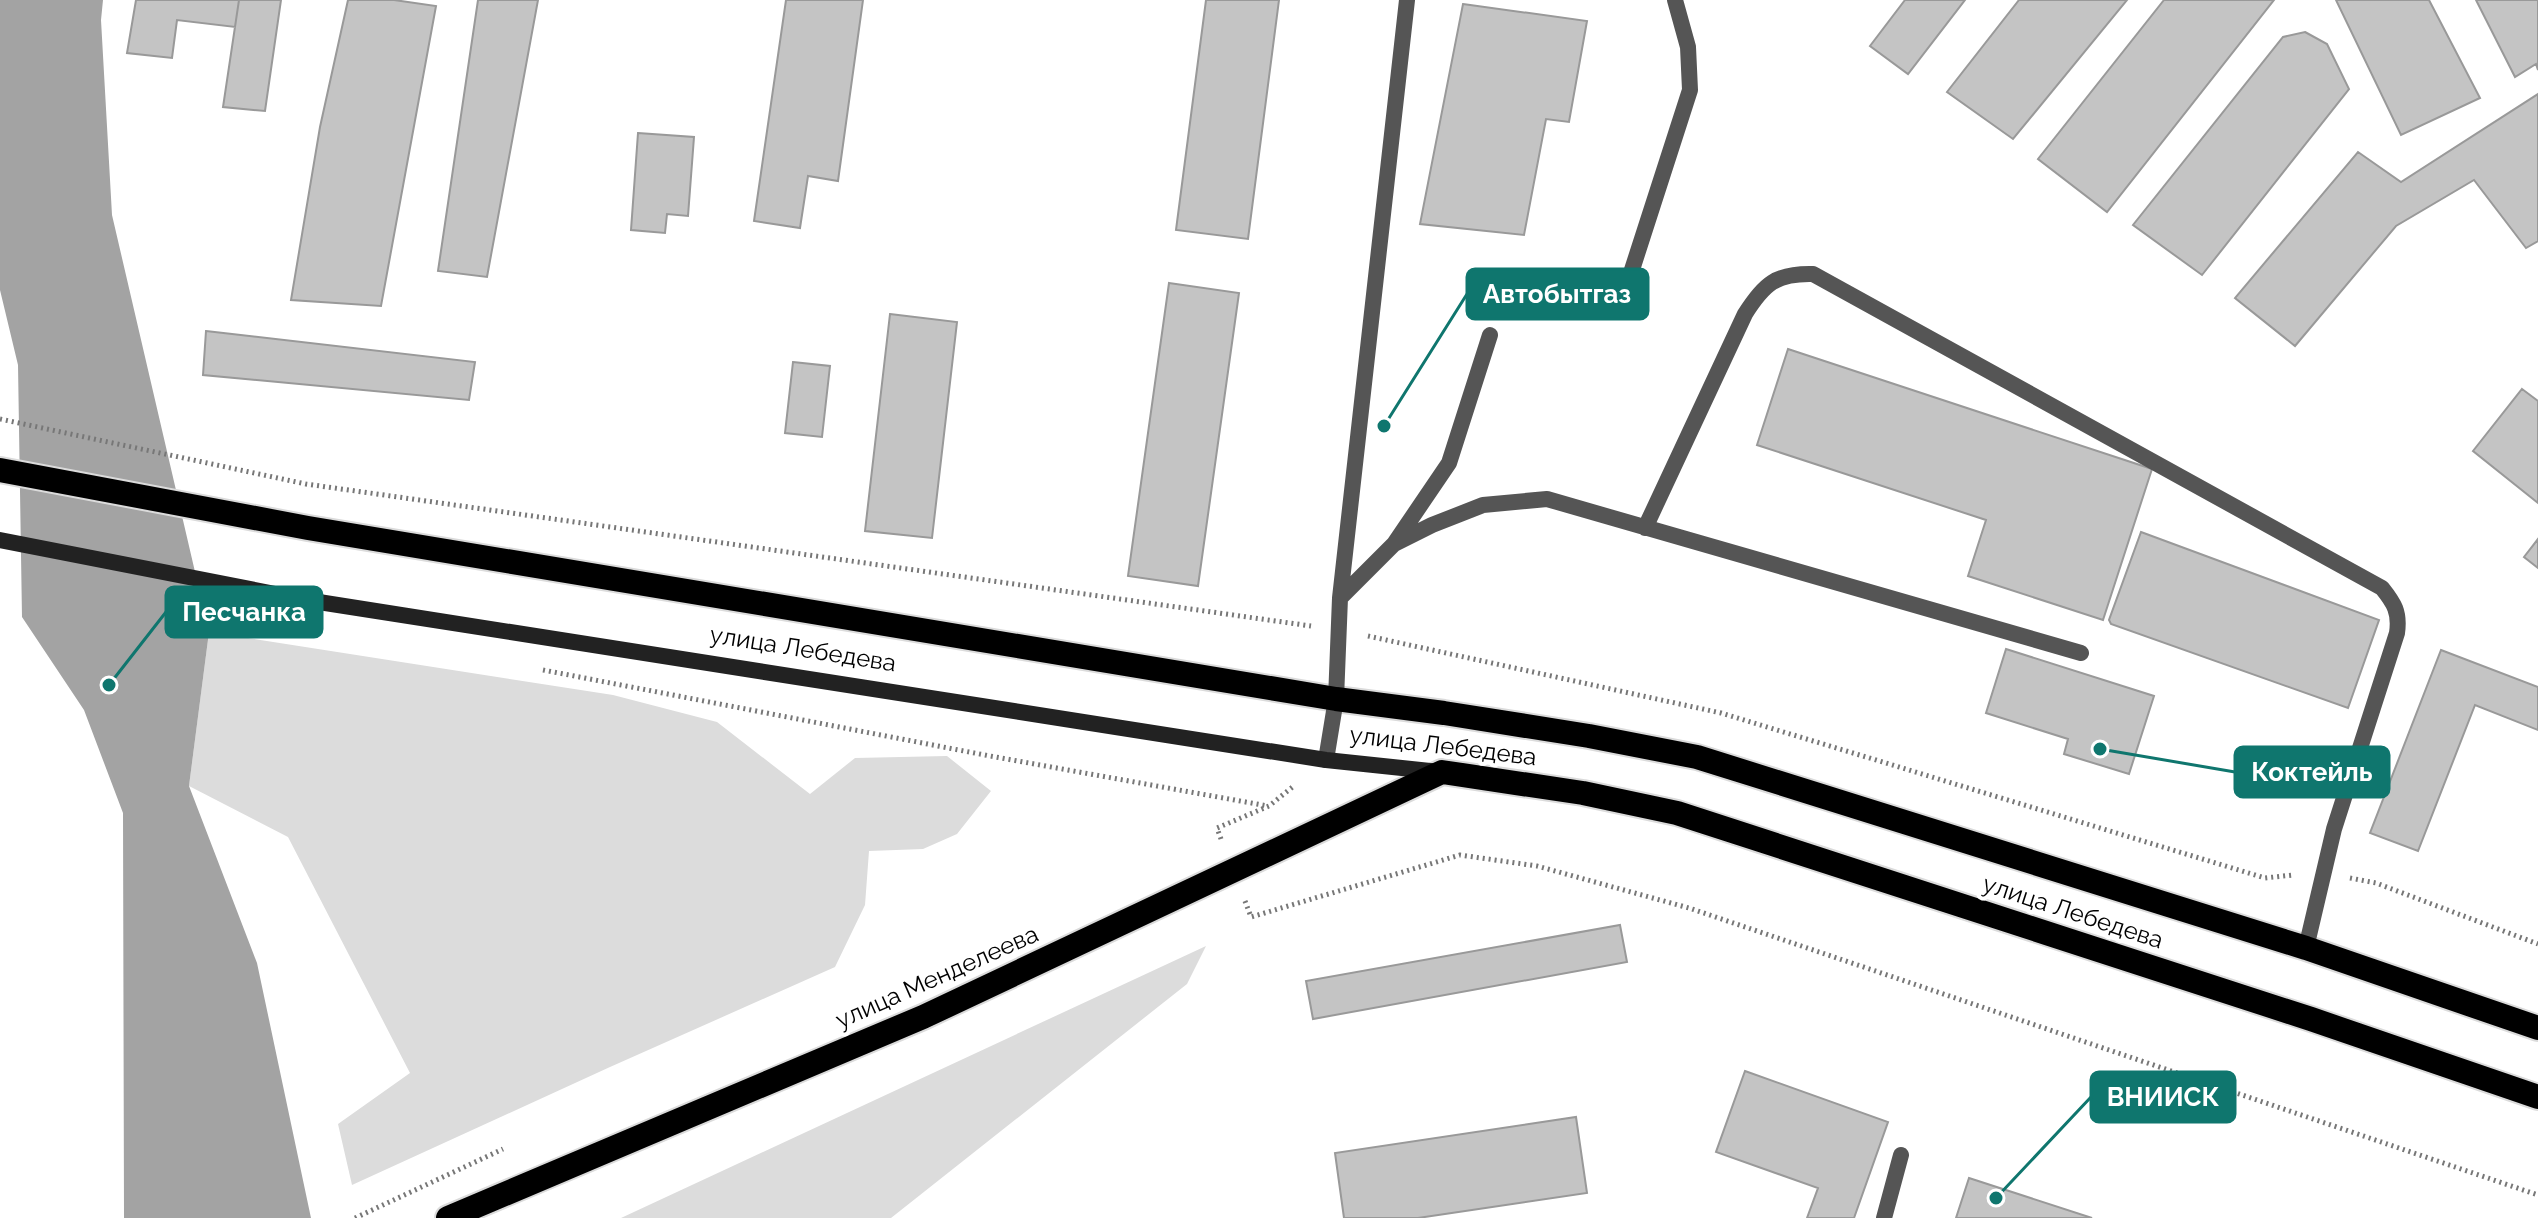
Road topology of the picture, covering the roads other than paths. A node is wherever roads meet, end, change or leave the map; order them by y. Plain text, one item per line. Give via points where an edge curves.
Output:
1 (1407, 0) edge
2 (1675, 0) edge
3 (1630, 276) dead end
4 (1490, 335) dead end
5 (0, 470) edge
6 (1645, 528) junction
7 (0, 540) edge
8 (1394, 544) junction
9 (1340, 598) junction
10 (2081, 653) dead end
11 (1336, 699) junction
12 (1326, 760) junction
13 (1442, 772) junction
14 (2306, 948) junction
15 (2538, 1028) edge
16 (2538, 1097) edge
17 (1901, 1155) dead end
18 (448, 1218) edge
19 (1884, 1218) edge

1 - 9 lane
2 - 3 lane via 1688,47 1690,90
4 - 8 lane via 1449,463
5 - 11 highway, улица Лебедева via 308,528
6 - 8 lane via 1547,499 1483,505
6 - 10 lane
6 - 14 lane via 1758,293 1775,279 1813,274 2382,588 2399,616 2397,633 2322,873
7 - 12 main road, улица Лебедева via 306,600
8 - 9 lane
9 - 11 lane
11 - 12 lane
11 - 14 highway, улица Лебедева via 1697,757
12 - 13 main road, улица Лебедева
13 - 16 highway, улица Лебедева via 1677,813
13 - 18 highway, улица Менделеева via 923,1017
14 - 15 highway, улица Лебедева
17 - 19 lane

